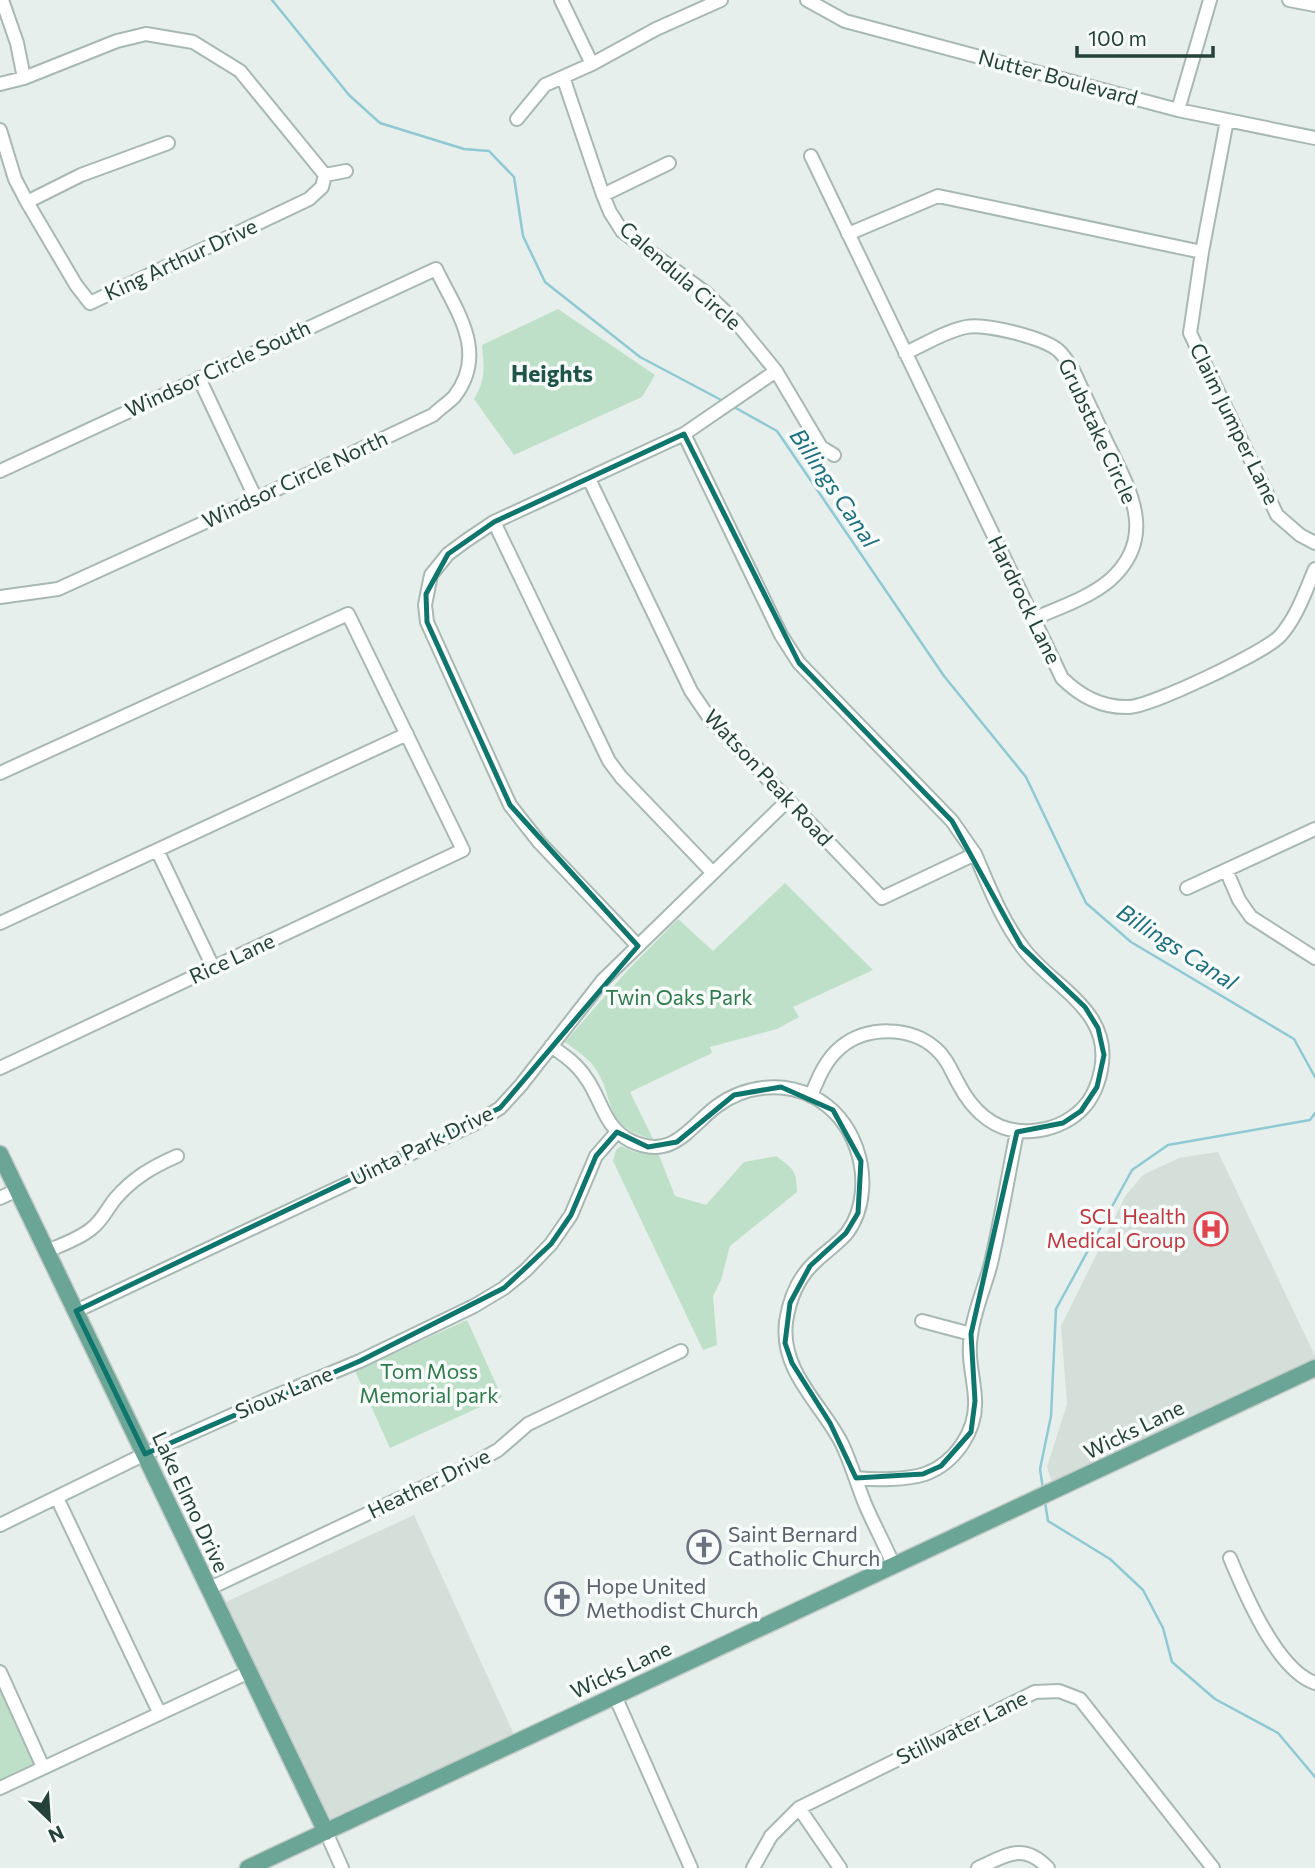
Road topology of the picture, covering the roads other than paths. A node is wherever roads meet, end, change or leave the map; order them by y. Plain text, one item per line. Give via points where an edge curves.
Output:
1 (2, 0) edge
2 (561, 0) edge
3 (721, 0) edge
4 (807, 0) edge
5 (1210, 0) edge
6 (1289, 0) edge
7 (1315, 5) edge
8 (592, 64) junction
9 (563, 77) junction
10 (24, 78) junction
11 (0, 84) edge
12 (1178, 110) junction
13 (517, 119) dead end
14 (1227, 120) junction
15 (0, 130) edge
16 (1315, 138) edge
17 (167, 143) dead end
18 (811, 156) dead end
19 (4, 160) edge
20 (669, 163) dead end
21 (346, 171) dead end
22 (325, 175) junction
23 (603, 195) junction
24 (27, 202) junction
25 (848, 234) junction
26 (1202, 252) junction
27 (436, 269) joint
28 (905, 353) junction
29 (776, 371) junction
30 (199, 378) junction
31 (684, 433) junction
32 (834, 454) dead end
33 (0, 471) edge
34 (590, 480) junction
35 (256, 499) junction
36 (494, 522) junction
37 (1315, 543) edge
38 (1315, 569) edge
39 (0, 597) edge
40 (1033, 620) junction
41 (407, 734) junction
42 (0, 773) edge
43 (787, 801) junction
44 (1315, 829) edge
45 (157, 850) junction
46 (975, 854) junction
47 (1226, 870) junction
48 (713, 873) junction
49 (1187, 888) dead end
50 (0, 923) edge
51 (638, 946) junction
52 (1315, 958) edge
53 (213, 967) junction
54 (551, 1046) junction
55 (0, 1068) edge
56 (811, 1096) junction
57 (617, 1132) junction
58 (1017, 1132) junction
59 (0, 1154) edge
60 (177, 1156) dead end
61 (17, 1190) junction
62 (0, 1198) edge
63 (47, 1251) junction
64 (76, 1311) junction
65 (922, 1321) dead end
66 (971, 1334) junction
67 (681, 1351) dead end
68 (1315, 1368) edge
69 (145, 1454) junction
70 (856, 1478) junction
71 (57, 1498) junction
72 (0, 1525) edge
73 (1230, 1558) dead end
74 (894, 1566) junction
75 (208, 1588) junction
76 (0, 1672) edge
77 (249, 1672) junction
78 (1315, 1683) edge
79 (615, 1696) junction
80 (159, 1712) junction
81 (43, 1767) junction
82 (0, 1788) edge
83 (799, 1808) junction
84 (326, 1832) junction
85 (248, 1868) edge
86 (342, 1868) edge
87 (691, 1868) edge
88 (753, 1868) edge
89 (840, 1868) edge
90 (978, 1868) edge
91 (1048, 1868) edge
92 (1213, 1868) edge

1 - 10 street
2 - 8 street
3 - 8 street
4 - 12 street, Nutter Boulevard via 845,21
5 - 12 street
6 - 7 street
8 - 9 street
9 - 13 street via 545,85
9 - 23 street, Calendula Circle
10 - 11 street
10 - 22 street via 146,34 193,42 240,71
12 - 14 street, Nutter Boulevard
14 - 16 street, Nutter Boulevard
14 - 26 street, Claim Jumper Lane
15 - 19 street, King Arthur Drive
17 - 24 street via 81,175
18 - 25 street, Hardrock Lane
19 - 24 street, King Arthur Drive
20 - 23 street
21 - 22 street
22 - 24 street, King Arthur Drive via 322,187 309,200 90,303
23 - 29 street, Calendula Circle via 622,231 706,293
25 - 26 street via 938,196
25 - 28 street, Hardrock Lane
26 - 37 street, Claim Jumper Lane via 1190,332 1278,515
27 - 30 street, Windsor Circle South
27 - 35 street, Windsor Circle North via 468,337 471,357 454,397 433,415
28 - 40 street, Hardrock Lane
28 - 40 street, Grubstake Circle via 967,327 981,327 1043,340 1059,351 1073,370 1133,496 1137,551 1108,582
29 - 31 street
29 - 32 street, Calendula Circle via 821,447
30 - 33 street, Windsor Circle South
30 - 35 street
31 - 34 street
31 - 46 street via 780,635 799,663 951,821
34 - 36 street
34 - 43 street, Watson Peak Road via 691,691 710,719
35 - 39 street, Windsor Circle North via 58,589
36 - 48 street via 609,761
36 - 51 street via 448,554 431,575 427,622 510,805 552,858
38 - 40 street, Hardrock Lane via 1297,612 1279,637 1159,699 1130,707 1100,704 1077,693 1062,678
41 - 42 street via 348,614
41 - 45 street
41 - 53 street, Rice Lane via 463,850
43 - 46 street, Watson Peak Road via 882,898
43 - 48 street, Uinta Park Drive
44 - 47 street
45 - 50 street
45 - 53 street
46 - 58 street via 1021,946 1085,1007 1098,1028 1104,1055 1097,1087 1081,1111 1063,1123
47 - 49 street
47 - 52 street via 1251,916
48 - 51 street, Uinta Park Drive
51 - 54 street, Uinta Park Drive
53 - 55 street, Rice Lane
54 - 57 street via 587,1079
54 - 64 street, Uinta Park Drive via 500,1108 476,1123
56 - 57 street via 781,1087 734,1095 677,1142 664,1145 648,1147
56 - 58 street via 819,1074 842,1046 865,1035 890,1031 915,1036 934,1047 984,1118
56 - 70 street via 833,1110 852,1135 861,1161 862,1188 858,1213 846,1233 810,1266 796,1288 785,1343 803,1388 830,1423
57 - 69 street, Sioux Lane via 596,1156 571,1215 551,1244 504,1288 360,1361
58 - 66 street
59 - 61 main road, Lake Elmo Drive
60 - 63 street via 130,1182 89,1231
61 - 62 street
61 - 63 main road, Lake Elmo Drive
63 - 64 main road, Lake Elmo Drive
64 - 69 main road, Lake Elmo Drive
65 - 66 street
66 - 70 street via 969,1360 975,1401 971,1432 959,1449 923,1474
67 - 75 street, Heather Drive via 528,1424 475,1464
68 - 74 main road, Wicks Lane
69 - 71 street, Sioux Lane
69 - 75 main road, Lake Elmo Drive
70 - 74 street
71 - 72 street, Sioux Lane
71 - 80 street
73 - 78 street via 1249,1602 1289,1666
74 - 79 main road, Wicks Lane
75 - 77 main road, Lake Elmo Drive
76 - 81 street
77 - 80 street
77 - 84 main road, Lake Elmo Drive
79 - 84 main road, Wicks Lane
79 - 87 street
80 - 81 street
81 - 82 street
83 - 88 street, Stillwater Lane via 771,1836
83 - 89 street
83 - 92 street, Stillwater Lane via 1035,1692 1059,1691 1080,1699
84 - 85 main road, Wicks Lane
84 - 86 street, Lake Elmo Drive
90 - 91 street via 1024,1852 1038,1857

